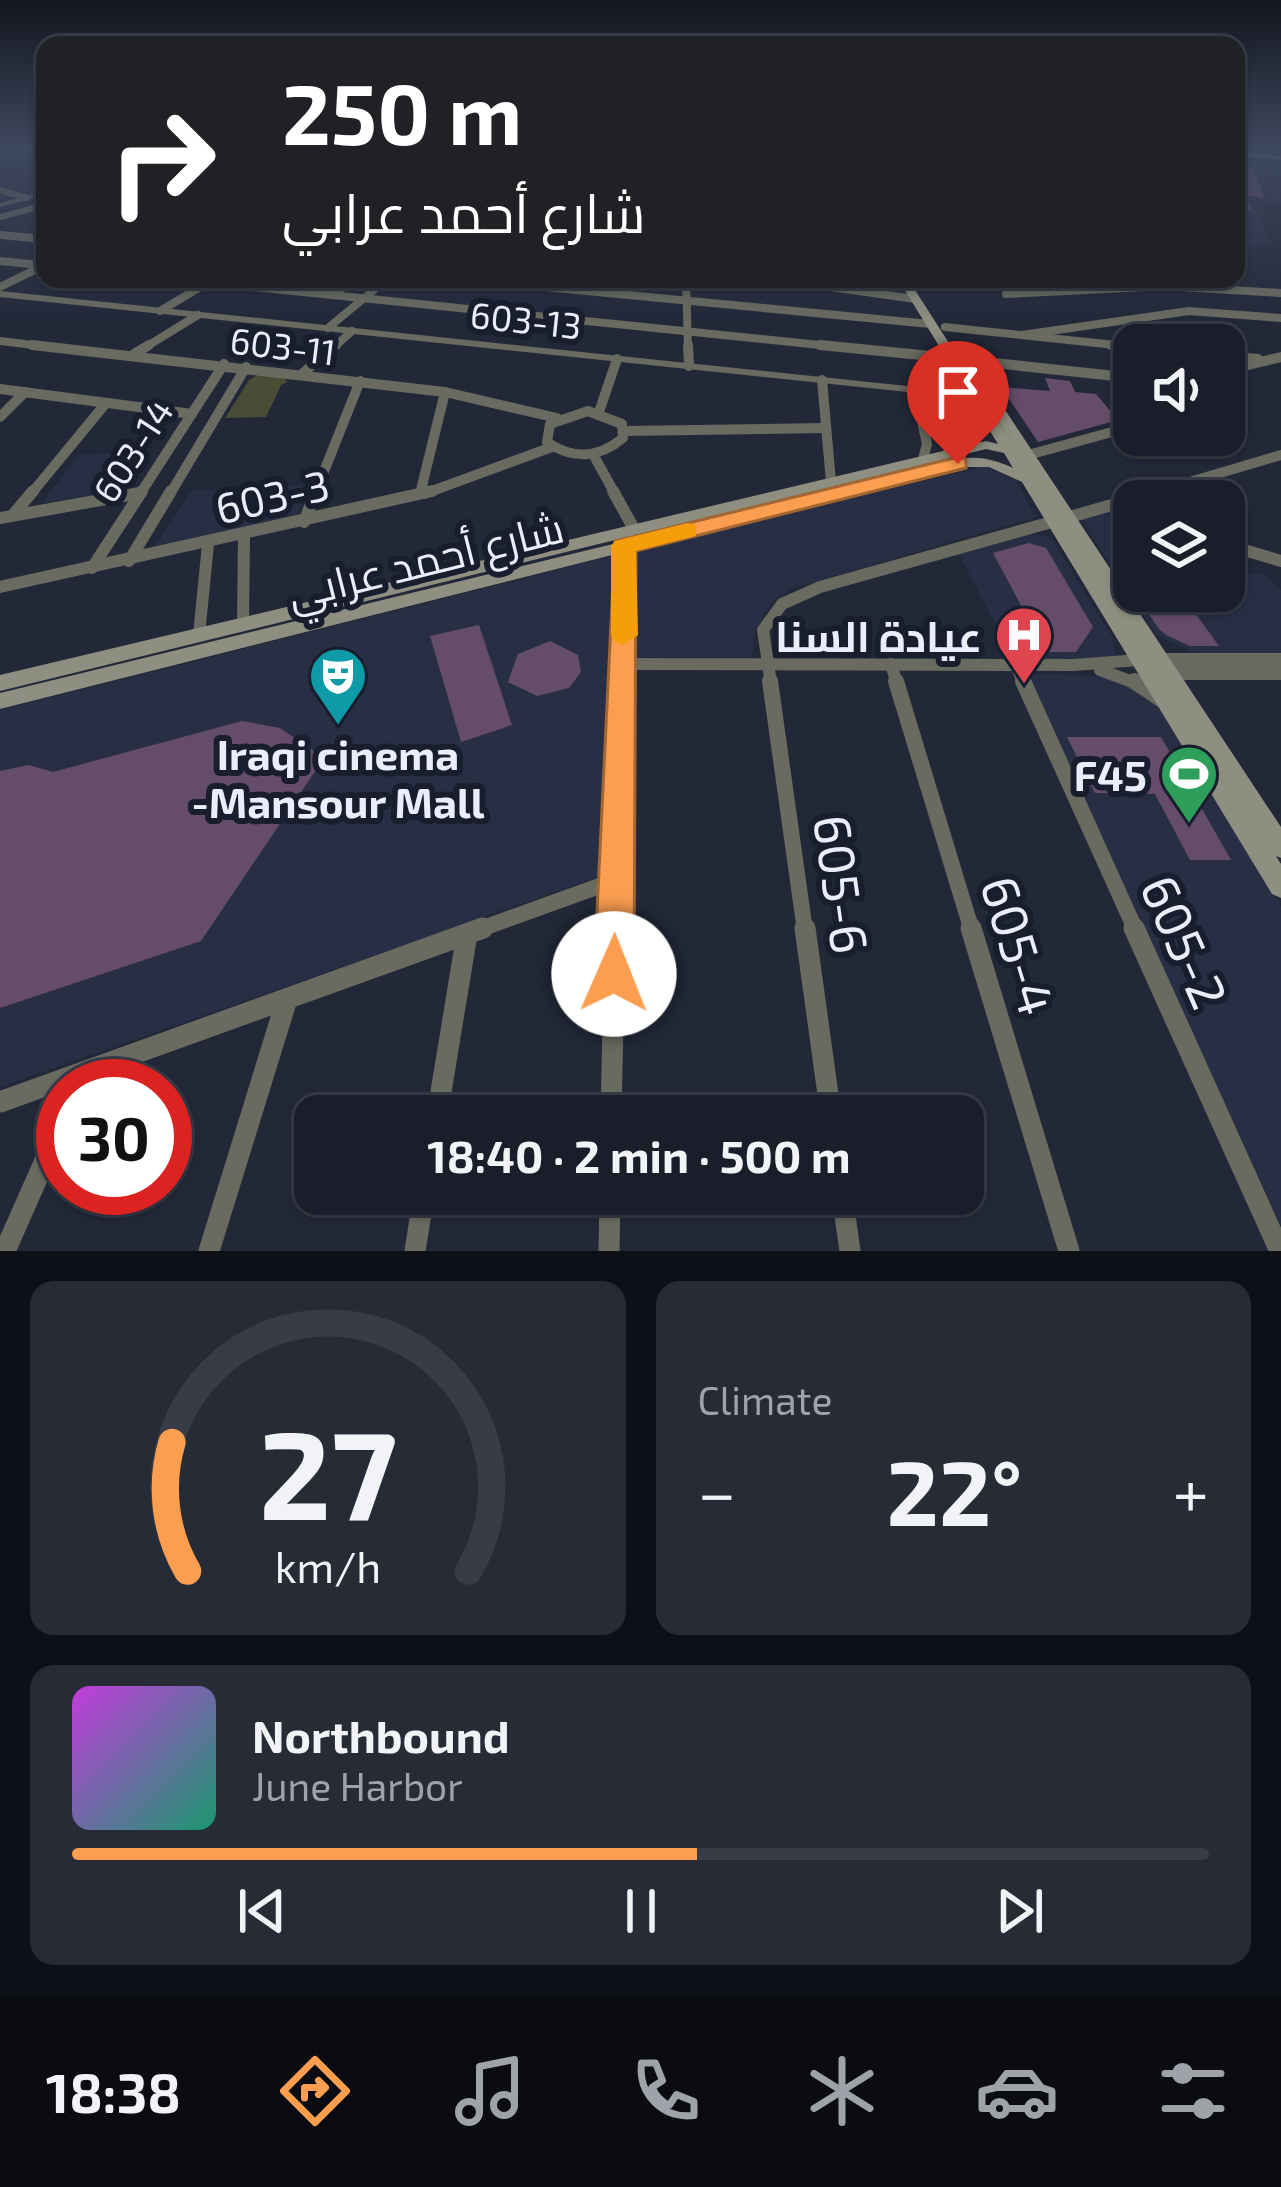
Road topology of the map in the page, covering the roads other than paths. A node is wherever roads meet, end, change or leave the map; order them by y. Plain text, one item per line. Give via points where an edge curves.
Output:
1 (36, 208) edge
2 (16, 213) junction
3 (36, 215) edge
4 (0, 217) edge
5 (0, 235) edge
6 (36, 238) edge
7 (0, 261) edge
8 (36, 265) edge
9 (36, 271) edge
10 (198, 288) edge
11 (271, 288) edge
12 (342, 288) edge
13 (376, 288) edge
14 (553, 288) edge
15 (686, 288) edge
16 (841, 288) edge
17 (909, 288) edge
18 (919, 288) edge
19 (1109, 288) edge
20 (1182, 288) edge
21 (0, 291) edge
22 (1281, 293) edge
23 (1006, 294) dead end
24 (332, 295) junction
25 (364, 298) junction
26 (915, 298) junction
27 (46, 299) junction
28 (687, 301) junction
29 (0, 308) edge
30 (160, 311) junction
31 (198, 315) junction
32 (1281, 318) edge
33 (938, 325) junction
34 (328, 328) junction
35 (352, 331) junction
36 (688, 332) junction
37 (1022, 335) junction
38 (0, 341) edge
39 (1113, 345) edge
40 (134, 354) junction
41 (617, 358) junction
42 (1245, 358) edge
43 (1281, 358) edge
44 (959, 359) junction
45 (1269, 361) junction
46 (224, 364) junction
47 (689, 366) junction
48 (1245, 366) edge
49 (246, 367) junction
50 (302, 374) junction
51 (1113, 376) edge
52 (821, 380) junction
53 (360, 381) junction
54 (0, 389) edge
55 (915, 390) junction
56 (25, 392) junction
57 (446, 392) junction
58 (974, 396) junction
59 (106, 403) junction
60 (598, 412) junction
61 (191, 414) junction
62 (0, 417) edge
63 (556, 418) junction
64 (826, 428) junction
65 (624, 430) junction
66 (1113, 432) edge
67 (1010, 440) junction
68 (553, 447) junction
69 (593, 454) junction
70 (1028, 455) junction
71 (1281, 455) edge
72 (923, 459) junction
73 (953, 459) junction
74 (1202, 480) edge
75 (831, 482) junction
76 (1027, 482) junction
77 (140, 493) junction
78 (420, 495) junction
79 (1113, 506) edge
80 (6, 517) edge
81 (1061, 519) junction
82 (304, 522) junction
83 (244, 535) junction
84 (629, 538) junction
85 (208, 544) junction
86 (1245, 550) edge
87 (129, 561) junction
88 (1281, 561) edge
89 (92, 568) junction
90 (0, 587) edge
91 (243, 624) junction
92 (199, 635) junction
93 (1281, 660) edge
94 (624, 664) junction
95 (891, 664) junction
96 (766, 665) junction
97 (1155, 666) junction
98 (1016, 667) junction
99 (1281, 673) edge
100 (0, 683) edge
101 (0, 701) edge
102 (1168, 704) junction
103 (1281, 847) edge
104 (616, 880) junction
105 (1281, 886) edge
106 (467, 934) junction
107 (287, 999) junction
108 (132, 1059) edge
109 (36, 1092) edge
110 (440, 1095) edge
111 (611, 1095) edge
112 (828, 1095) edge
113 (0, 1102) edge
114 (36, 1180) edge
115 (421, 1215) edge
116 (610, 1215) edge
117 (845, 1215) edge
118 (4, 1251) edge
119 (209, 1251) edge
120 (415, 1251) edge
121 (609, 1251) edge
122 (850, 1251) edge
123 (1069, 1251) edge
124 (1280, 1251) edge

1 - 2 street
2 - 3 street
2 - 4 street
5 - 6 street
7 - 8 street
9 - 21 street
10 - 30 street
11 - 24 street
12 - 24 street
13 - 25 street
14 - 28 street
15 - 28 street
16 - 26 street
17 - 26 main road
18 - 33 main road
19 - 23 street
20 - 22 street
21 - 27 street, 603-13
24 - 25 street
25 - 34 street
25 - 36 street
26 - 33 main road
27 - 29 street
27 - 30 street, 603-13
28 - 33 street
28 - 36 street
30 - 31 street, 603-13
31 - 34 street, 603-13
31 - 40 street
32 - 37 street via 1189,311
33 - 37 street
33 - 44 main road
34 - 35 street, 603-13
35 - 41 street, 603-13
35 - 50 street
36 - 44 street
36 - 47 street
37 - 39 street
38 - 40 street, 603-11
40 - 46 street, 603-11
41 - 47 street, 603-13
41 - 60 street
42 - 45 street
43 - 45 street
44 - 51 street
44 - 58 main road
44 - 67 main road
45 - 48 street
46 - 49 street, 603-11
46 - 61 street, 603-14
47 - 52 street, 603-13
49 - 50 street, 603-11
49 - 87 street, 603-14
50 - 53 street, 603-11
52 - 55 street, 603-13
52 - 64 street
53 - 57 street, 603-11
53 - 82 street
54 - 56 street
55 - 58 street, 603-13
55 - 72 street
56 - 59 street
56 - 62 street
57 - 63 street, 603-11
57 - 78 street
58 - 67 main road
58 - 73 main road
59 - 61 street
59 - 80 street
60 - 63 street
60 - 65 street
61 - 77 street, 603-14
63 - 68 street via 545,430
64 - 65 street
64 - 75 street
65 - 69 street via 617,445
66 - 70 street
67 - 70 main road
67 - 73 main road, شارع أحمد عرابي via 995,454
67 - 76 main road
68 - 69 street
68 - 78 street, 603-3
69 - 84 street
70 - 81 main road
71 - 74 street, 605-6
72 - 73 main road, شارع أحمد عرابي
72 - 75 main road, شارع أحمد عرابي
73 - 76 main road via 991,463
73 - 84 main road, شارع أحمد عرابي
75 - 84 main road, شارع أحمد عرابي
76 - 81 main road
77 - 80 street
77 - 89 street, 603-14
78 - 82 street, 603-3
79 - 81 street, 605-6
81 - 96 street, 605-6 via 790,600 764,630
81 - 97 main road
82 - 83 street, 603-3
83 - 85 street, 603-3
83 - 91 street
84 - 91 main road, شارع أحمد عرابي
84 - 94 street
84 - 101 main road, شارع أحمد عرابي
85 - 87 street, 603-3
85 - 92 street
86 - 88 street
87 - 89 street, 603-3
89 - 90 street, 603-3
91 - 92 main road, شارع أحمد عرابي
92 - 100 main road, شارع أحمد عرابي
93 - 97 street
94 - 96 street
94 - 104 street
95 - 96 street
95 - 98 street
95 - 123 street, 605-4
96 - 112 street, 605-6
97 - 98 street
97 - 99 street
97 - 102 main road
97 - 103 main road
98 - 102 street via 1107,671
98 - 124 street, 605-2
102 - 105 main road
104 - 106 street
104 - 111 street
106 - 107 street
106 - 110 street
107 - 108 street
107 - 119 street
109 - 113 street
114 - 118 street
115 - 120 street
116 - 121 street
117 - 122 street

